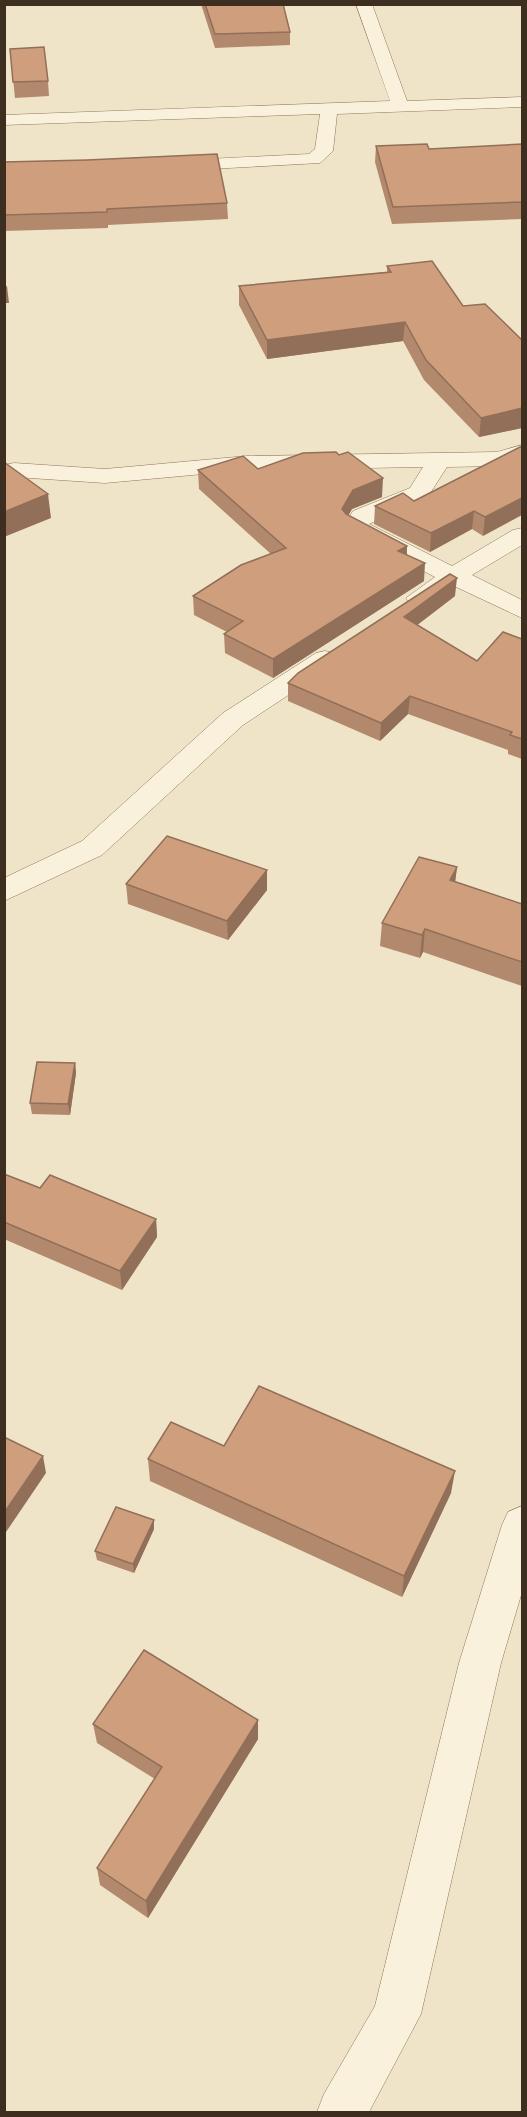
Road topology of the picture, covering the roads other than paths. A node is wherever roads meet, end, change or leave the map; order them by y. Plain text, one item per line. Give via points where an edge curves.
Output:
1 (364, 4) edge
2 (522, 102) edge
3 (400, 106) junction
4 (329, 111) junction
5 (4, 120) edge
6 (157, 166) edge
7 (522, 452) edge
8 (438, 462) junction
9 (4, 473) edge
10 (522, 535) edge
11 (453, 576) junction
12 (522, 610) edge
13 (393, 615) edge
14 (343, 648) edge
15 (4, 891) edge
16 (522, 1525) edge
17 (342, 2112) edge

1 - 3 street
2 - 3 street
3 - 4 street
4 - 5 street
4 - 6 street via 324,151 314,159
7 - 8 street via 498,459
8 - 9 street via 247,463 105,476 14,470
8 - 11 street via 420,493 362,516 355,526
10 - 11 street
11 - 12 street
11 - 13 street
14 - 15 street via 233,719 92,848
16 - 17 street via 480,1663 397,2014

